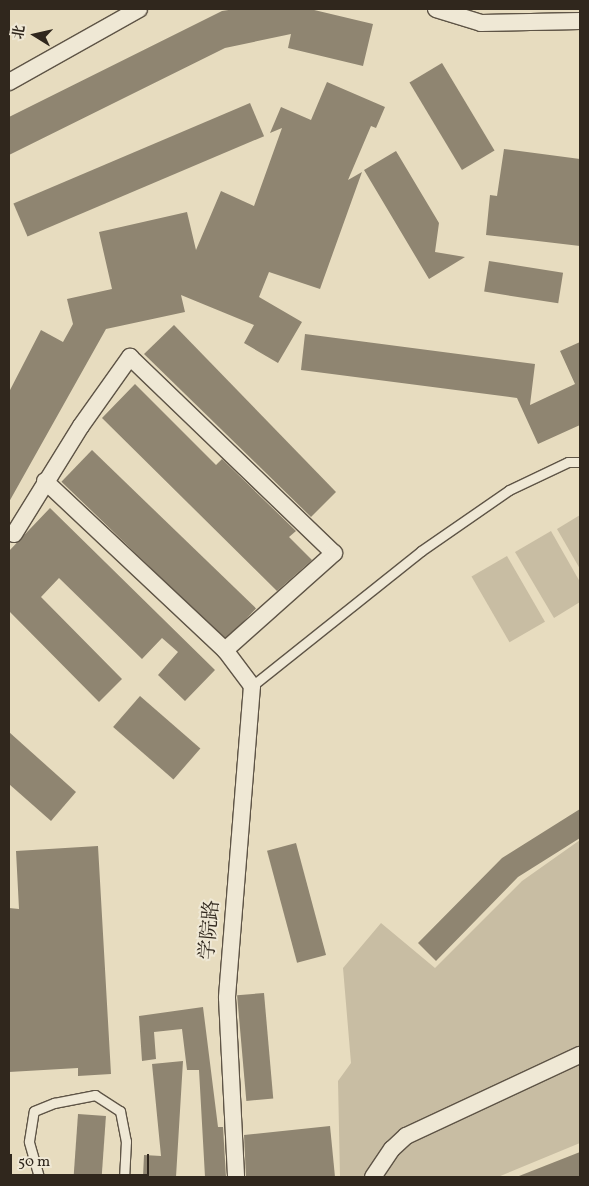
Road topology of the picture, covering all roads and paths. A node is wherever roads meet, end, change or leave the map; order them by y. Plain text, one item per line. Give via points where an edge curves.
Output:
1 (139, 9) edge
2 (436, 9) edge
3 (580, 21) edge
4 (9, 82) edge
5 (580, 462) edge
6 (45, 481) junction
7 (14, 534) dead end
8 (225, 650) junction
9 (252, 686) junction
10 (580, 1055) edge
11 (39, 1177) edge
12 (124, 1177) edge
13 (236, 1177) edge
14 (374, 1177) edge

1 - 4 street
2 - 3 street via 481,23
5 - 9 lane via 568,462 509,490 453,529
6 - 7 street
6 - 8 street
6 - 8 street via 130,357 334,553
8 - 9 street
9 - 13 street, 学院路 via 227,998
10 - 14 street via 406,1136 392,1149
11 - 12 lane via 29,1141 34,1111 54,1103 95,1095 120,1111 126,1141

